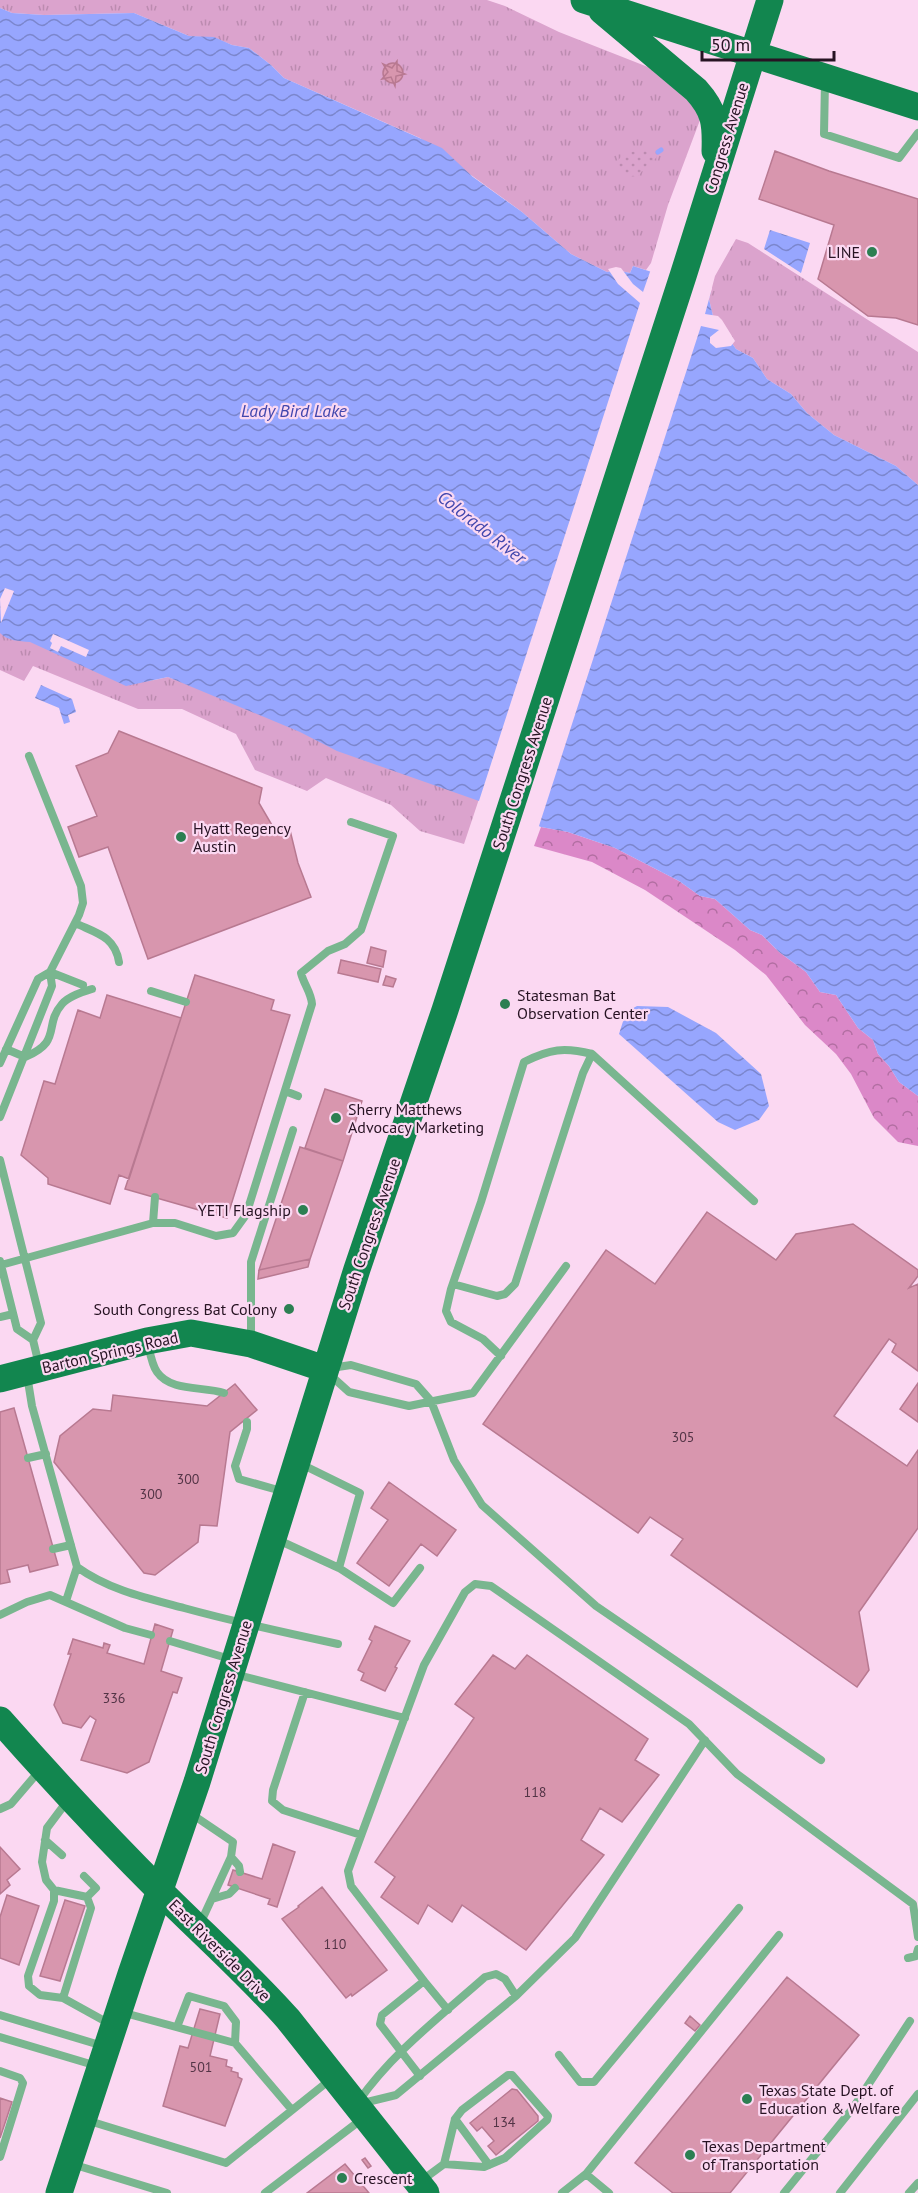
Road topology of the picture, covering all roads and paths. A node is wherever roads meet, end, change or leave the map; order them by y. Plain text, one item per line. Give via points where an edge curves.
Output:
1 (770, 0) edge
2 (589, 2) edge
3 (752, 54) junction
4 (825, 78) junction
5 (918, 107) edge
6 (918, 133) edge
7 (714, 177) junction
8 (683, 276) joint
9 (29, 756) dead end
10 (351, 822) dead end
11 (75, 923) junction
12 (119, 962) dead end
13 (50, 972) junction
14 (83, 985) dead end
15 (92, 988) dead end
16 (151, 991) dead end
17 (186, 1002) dead end
18 (6, 1049) junction
19 (592, 1054) junction
20 (25, 1057) junction
21 (0, 1063) edge
22 (285, 1091) junction
23 (298, 1096) dead end
24 (0, 1117) edge
25 (293, 1130) dead end
26 (0, 1160) edge
27 (155, 1197) dead end
28 (754, 1201) dead end
29 (153, 1223) junction
30 (25, 1259) junction
31 (1, 1263) edge
32 (566, 1266) dead end
33 (453, 1284) junction
34 (13, 1314) junction
35 (0, 1317) edge
36 (33, 1340) junction
37 (147, 1341) junction
38 (251, 1344) junction
39 (501, 1356) junction
40 (325, 1369) junction
41 (33, 1370) junction
42 (0, 1379) edge
43 (224, 1393) dead end
44 (431, 1401) junction
45 (247, 1422) dead end
46 (46, 1454) junction
47 (28, 1458) dead end
48 (296, 1462) junction
49 (287, 1492) junction
50 (273, 1538) junction
51 (71, 1545) junction
52 (53, 1549) dead end
53 (77, 1567) junction
54 (339, 1568) junction
55 (420, 1568) dead end
56 (66, 1601) junction
57 (0, 1604) edge
58 (1, 1614) edge
59 (246, 1624) junction
60 (152, 1635) dead end
61 (170, 1641) dead end
62 (338, 1644) dead end
63 (233, 1667) junction
64 (305, 1692) junction
65 (405, 1718) junction
66 (0, 1720) edge
67 (705, 1740) junction
68 (821, 1761) dead end
69 (42, 1768) junction
70 (70, 1798) junction
71 (0, 1809) edge
72 (187, 1811) junction
73 (361, 1835) junction
74 (45, 1840) junction
75 (62, 1855) dead end
76 (231, 1857) junction
77 (240, 1872) dead end
78 (84, 1876) dead end
79 (235, 1888) dead end
80 (54, 1890) junction
81 (160, 1892) junction
82 (87, 1897) junction
83 (212, 1899) junction
84 (739, 1908) dead end
85 (198, 1928) junction
86 (779, 1935) dead end
87 (918, 1937) edge
88 (918, 1949) edge
89 (908, 1958) dead end
90 (424, 1981) junction
91 (516, 1996) junction
92 (63, 1998) junction
93 (448, 2010) junction
94 (1, 2018) edge
95 (910, 2021) dead end
96 (177, 2027) junction
97 (0, 2037) edge
98 (110, 2038) junction
99 (235, 2043) junction
100 (401, 2051) junction
101 (559, 2055) dead end
102 (0, 2071) edge
103 (420, 2076) junction
104 (334, 2077) junction
105 (918, 2094) edge
106 (292, 2110) junction
107 (356, 2118) junction
108 (83, 2119) junction
109 (455, 2119) junction
110 (0, 2157) edge
111 (69, 2163) junction
112 (444, 2164) junction
113 (489, 2165) junction
114 (586, 2174) junction
115 (918, 2183) edge
116 (422, 2188) edge
117 (59, 2193) edge
118 (167, 2193) edge
119 (265, 2193) edge
120 (562, 2193) edge
121 (609, 2193) edge
122 (783, 2193) edge
123 (840, 2193) edge
124 (909, 2193) edge

1 - 3 main road, Congress Avenue
2 - 3 main road
2 - 7 main road via 709,104 716,132
3 - 4 main road
3 - 7 main road, Congress Avenue
4 - 5 main road
4 - 6 lane via 824,134 899,158
7 - 8 main road, Congress Avenue
8 - 40 main road, South Congress Avenue
9 - 11 lane via 81,886 83,903
10 - 22 lane via 393,836 361,930 301,973 312,1004
11 - 12 lane via 105,937 114,945
11 - 13 lane
13 - 14 lane
13 - 18 lane via 38,979
13 - 20 lane via 52,986
15 - 20 lane via 65,1001 50,1039 43,1048
16 - 17 lane
18 - 20 lane
18 - 21 lane
19 - 28 lane
19 - 33 lane via 555,1050 524,1062
19 - 33 lane via 515,1284 497,1296
20 - 24 lane
22 - 23 lane
22 - 29 lane via 246,1215 233,1233 216,1236 175,1223
25 - 38 lane via 251,1262
26 - 30 lane
27 - 29 lane
29 - 30 lane
30 - 31 lane
30 - 36 lane via 41,1323
31 - 34 lane
32 - 39 lane
33 - 39 lane via 446,1311 451,1322 483,1339
34 - 35 lane
34 - 36 lane via 17,1329
36 - 41 lane
37 - 38 main road, Barton Springs Road via 191,1333
37 - 41 main road, Barton Springs Road
37 - 43 lane via 157,1372 165,1380
38 - 40 main road, Barton Springs Road
39 - 44 lane via 473,1394
40 - 44 lane via 351,1365 367,1369 416,1384
40 - 44 lane via 349,1392 409,1406
40 - 48 main road, South Congress Avenue
41 - 42 main road, Barton Springs Road
41 - 46 lane via 32,1406
44 - 68 lane via 454,1460 482,1505 596,1606
45 - 49 lane via 235,1466 239,1479
46 - 47 lane
46 - 51 lane
48 - 49 main road, South Congress Avenue
48 - 54 lane via 360,1493
49 - 50 main road, South Congress Avenue
50 - 54 lane
50 - 59 main road, South Congress Avenue
51 - 52 lane
51 - 53 lane
53 - 56 lane
53 - 59 lane via 115,1589
54 - 55 lane via 393,1603
56 - 58 lane via 50,1595
56 - 60 lane via 125,1628
57 - 58 lane
59 - 62 lane
59 - 63 main road, South Congress Avenue
61 - 63 lane
63 - 64 lane
63 - 72 main road, South Congress Avenue
64 - 65 lane
64 - 73 lane via 272,1801 283,1810
65 - 67 lane via 424,1665 465,1592 475,1584 491,1586 689,1724
65 - 73 lane
66 - 69 main road, East Riverside Drive
67 - 87 lane via 737,1774 913,1904
67 - 91 lane via 575,1938
69 - 70 main road, East Riverside Drive
69 - 71 lane via 11,1804
70 - 74 lane via 47,1828
70 - 81 main road, East Riverside Drive
72 - 76 lane via 233,1842
72 - 81 main road, South Congress Avenue
73 - 90 lane via 348,1871 351,1886
74 - 75 lane
74 - 80 lane via 42,1862 46,1880
76 - 77 lane
76 - 83 lane
78 - 82 lane via 96,1888
79 - 83 lane
80 - 82 lane
80 - 92 lane via 28,1986 40,1995
81 - 85 main road, East Riverside Drive
81 - 98 main road, South Congress Avenue
82 - 92 lane via 91,1908
83 - 85 lane
84 - 101 lane via 594,2082 580,2082
85 - 104 main road, East Riverside Drive via 264,1992
86 - 114 lane
88 - 89 lane via 915,1956
90 - 93 lane
90 - 100 lane via 382,2015 380,2024
91 - 93 lane via 505,1979 496,1974 485,1977
91 - 103 lane
92 - 98 lane
93 - 100 lane
94 - 98 lane
95 - 122 lane via 853,2108
96 - 98 lane
96 - 99 lane
96 - 99 lane via 189,1996 224,2006 236,2022
97 - 98 lane
98 - 108 main road, South Congress Avenue
99 - 106 lane
100 - 103 lane
100 - 107 lane via 375,2077
102 - 110 lane via 20,2078 23,2083
103 - 107 lane
104 - 106 lane
104 - 107 main road, East Riverside Drive
105 - 123 lane
106 - 108 lane via 226,2163
107 - 116 main road, East Riverside Drive
107 - 119 lane
108 - 111 main road, South Congress Avenue
109 - 112 lane
109 - 113 lane
109 - 113 lane via 508,2075 548,2116 505,2158
111 - 117 main road, South Congress Avenue
111 - 118 lane
112 - 113 lane
112 - 116 lane
114 - 120 lane
114 - 121 lane
115 - 124 lane

